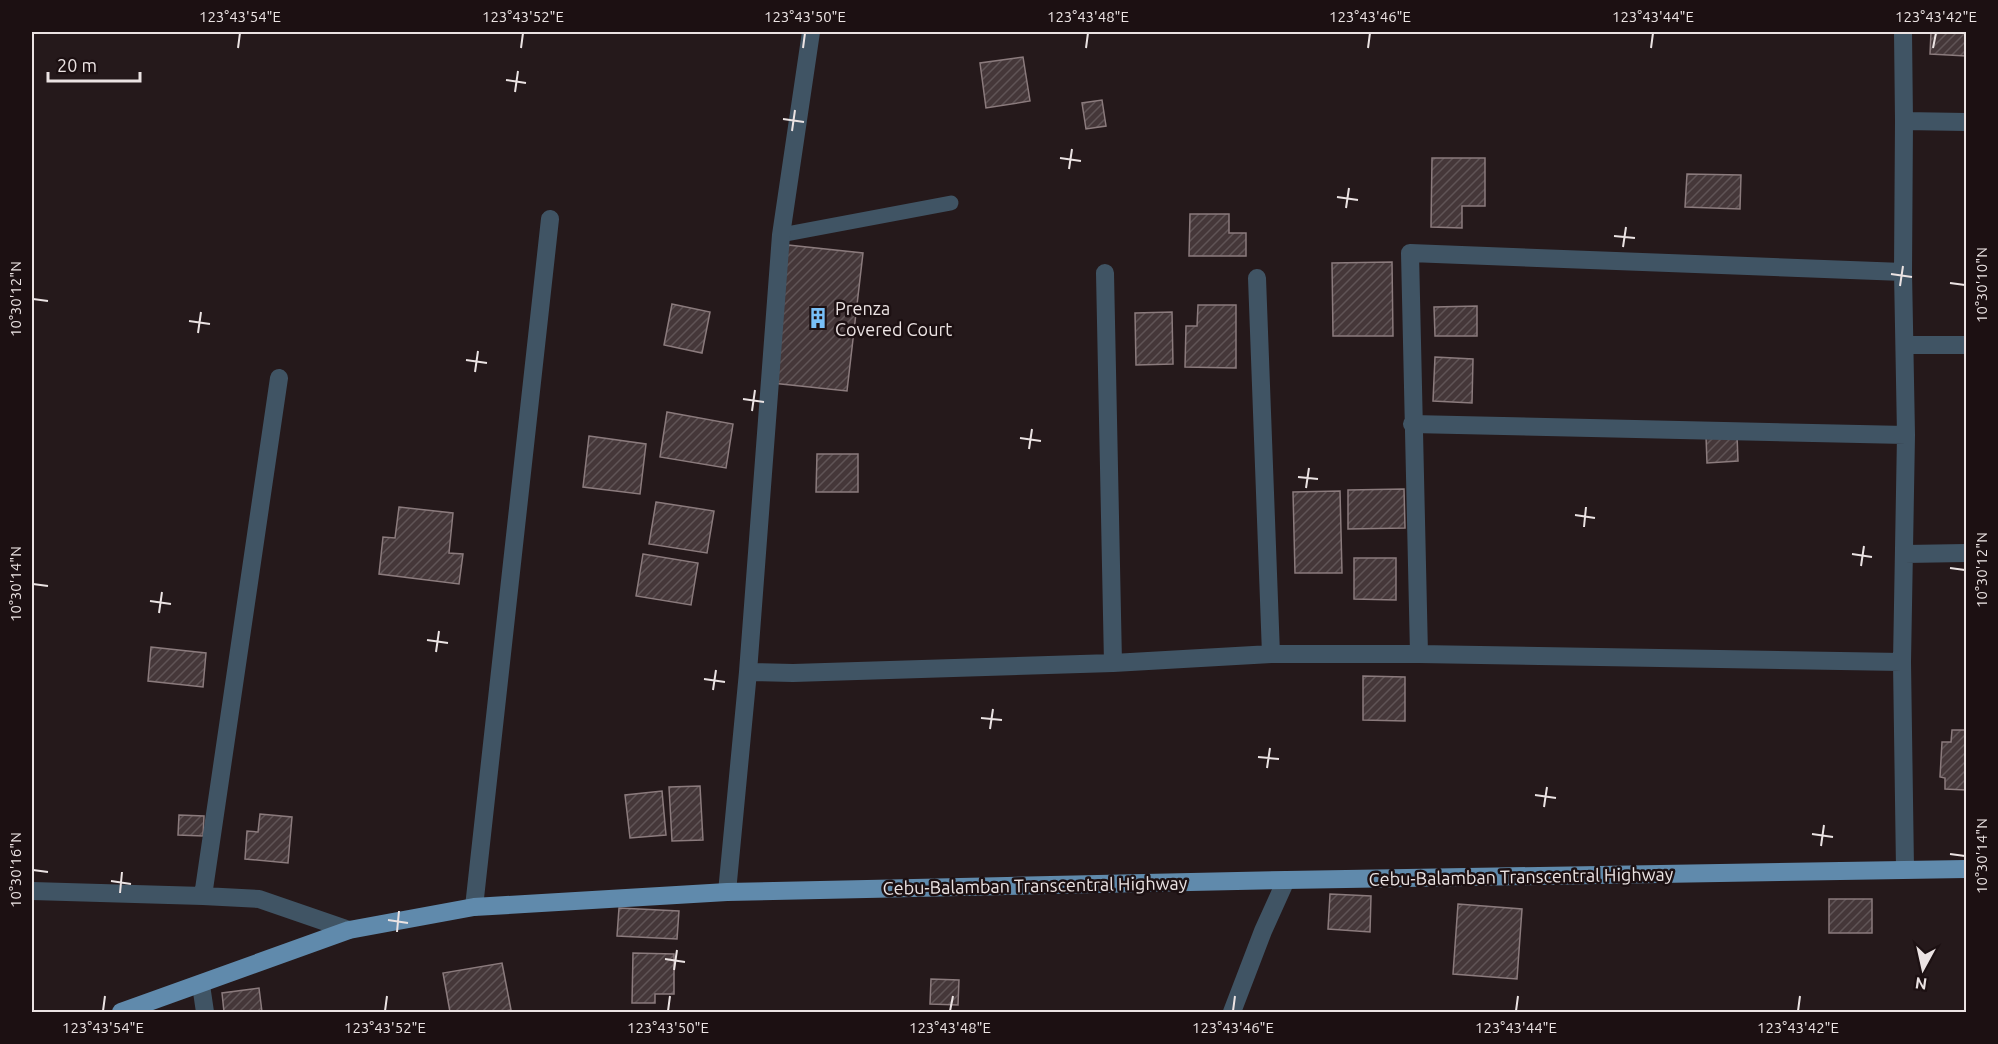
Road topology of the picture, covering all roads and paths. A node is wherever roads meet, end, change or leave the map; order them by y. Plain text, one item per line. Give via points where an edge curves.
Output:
1 (811, 32) edge
2 (1903, 32) edge
3 (1905, 121) junction
4 (1966, 122) edge
5 (951, 203) dead end
6 (550, 219) dead end
7 (781, 235) junction
8 (1903, 272) junction
9 (1105, 273) dead end
10 (1257, 278) dead end
11 (1906, 345) junction
12 (1966, 345) edge
13 (279, 378) dead end
14 (1412, 424) junction
15 (1906, 435) junction
16 (1966, 553) edge
17 (1905, 554) junction
18 (1271, 654) junction
19 (1419, 654) junction
20 (1902, 662) junction
21 (1113, 663) junction
22 (748, 672) junction
23 (1905, 869) junction
24 (1966, 869) edge
25 (1286, 880) junction
26 (32, 891) edge
27 (727, 892) junction
28 (203, 896) junction
29 (474, 907) junction
30 (349, 930) junction
31 (201, 985) junction
32 (121, 1012) edge
33 (205, 1012) edge
34 (1232, 1012) edge

1 - 7 street
2 - 3 street
3 - 4 street
3 - 8 street
5 - 7 lane
6 - 29 street
7 - 22 street
8 - 11 street
8 - 14 street via 1410,253
9 - 21 street
10 - 18 street
11 - 12 street
11 - 15 street
13 - 28 street
14 - 15 street
14 - 19 street
15 - 17 street
16 - 17 street
17 - 20 street
18 - 19 street
18 - 21 street
19 - 20 street
20 - 23 street
21 - 22 street
22 - 27 street
23 - 24 main road, Cebu-Balamban Transcentral Highway
23 - 25 main road, Cebu-Balamban Transcentral Highway
25 - 27 main road, Cebu-Balamban Transcentral Highway
25 - 34 street
26 - 28 street
27 - 29 main road, Cebu-Balamban Transcentral Highway
28 - 30 street via 259,899
29 - 30 main road, Cebu-Balamban Transcentral Highway
30 - 31 main road, Cebu-Balamban Transcentral Highway
31 - 32 main road, Cebu-Balamban Transcentral Highway
31 - 33 street

